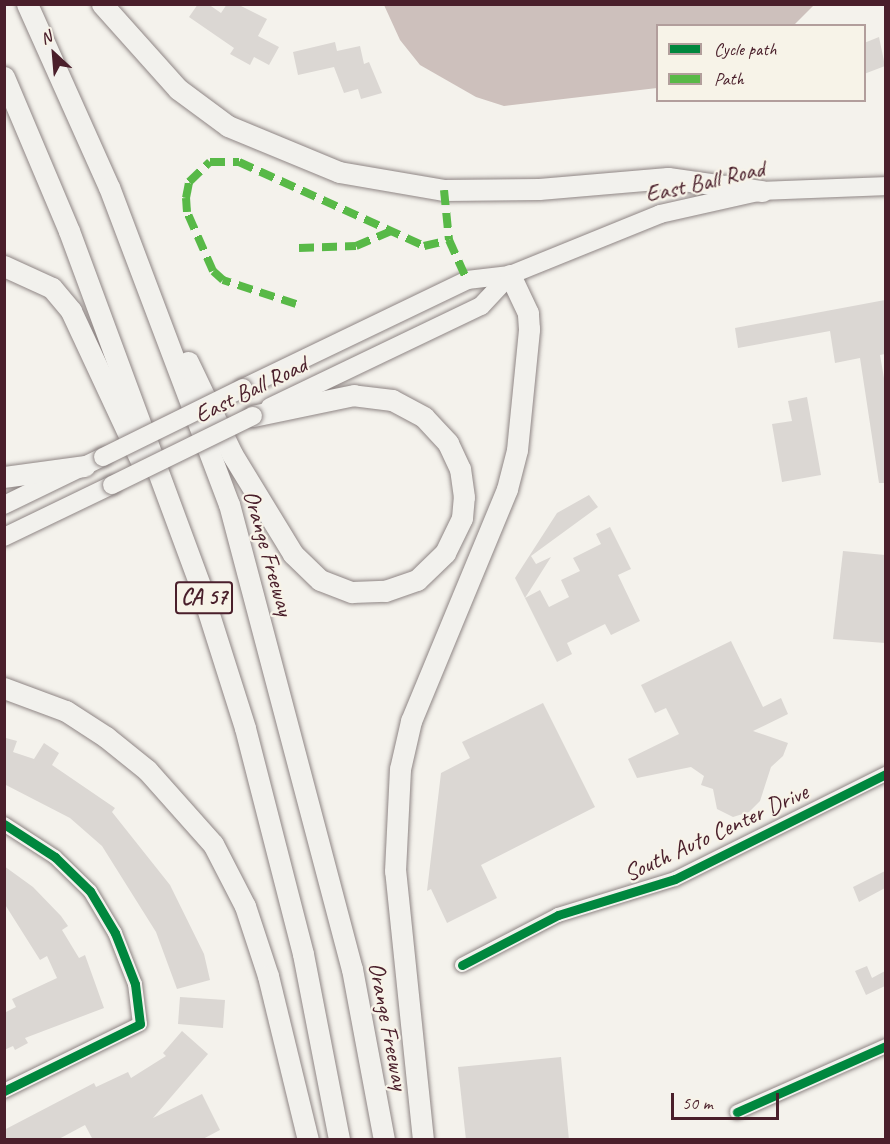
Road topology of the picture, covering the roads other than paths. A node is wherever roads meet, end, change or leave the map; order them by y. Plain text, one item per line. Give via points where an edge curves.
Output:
1 (27, 4) edge
2 (102, 4) edge
3 (4, 77) edge
4 (885, 186) edge
5 (109, 187) junction
6 (762, 191) junction
7 (4, 266) edge
8 (510, 275) junction
9 (253, 416) junction
10 (93, 462) junction
11 (4, 477) edge
12 (4, 505) edge
13 (4, 537) edge
14 (200, 586) junction
15 (4, 688) edge
16 (885, 774) edge
17 (4, 824) edge
18 (462, 965) dead end
19 (885, 1046) edge
20 (4, 1091) edge
21 (737, 1112) dead end
22 (308, 1140) edge
23 (339, 1140) edge
24 (384, 1140) edge
25 (423, 1140) edge

1 - 5 highway, Orange Freeway / CA 57
2 - 6 highway via 178,89 228,126 339,172 444,190 539,189 668,178
3 - 14 highway, CA 57 via 69,231
4 - 6 main road, East Ball Road
5 - 9 highway via 232,454 306,569 343,589 385,591 417,580 445,553 462,518 460,469 448,443 424,417 392,400 354,395
5 - 24 highway, Orange Freeway / CA 57 via 229,504 343,935
6 - 8 main road, East Ball Road via 660,214
7 - 14 highway via 52,288 71,311
8 - 9 main road, East Ball Road via 481,306
8 - 10 main road, East Ball Road, bridge via 467,279
8 - 25 highway via 528,313 529,329 517,450 507,489 411,721 400,769 395,871
9 - 13 main road, East Ball Road, bridge
10 - 11 highway
10 - 12 main road, East Ball Road
14 - 23 highway, CA 57 via 245,728 303,954
15 - 22 highway via 66,711 106,737 147,770 213,844 245,906 268,976
16 - 18 street, South Auto Center Drive via 675,879 558,915
17 - 20 street via 55,857 90,891 115,933 131,974 140,1024
19 - 21 street

